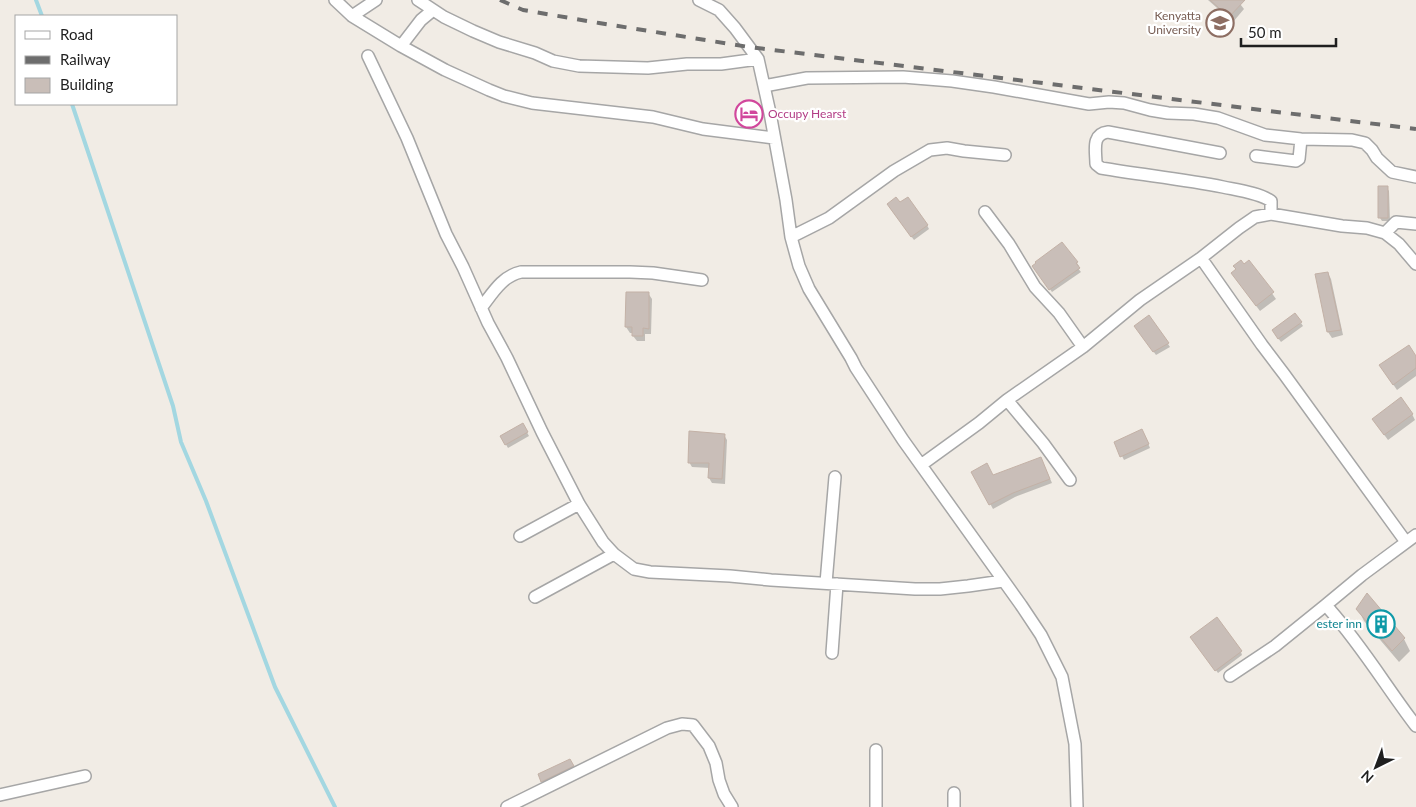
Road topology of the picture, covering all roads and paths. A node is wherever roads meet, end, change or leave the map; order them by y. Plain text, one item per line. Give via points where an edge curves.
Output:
1 (335, 0) edge
2 (376, 0) edge
3 (418, 0) edge
4 (699, 0) edge
5 (433, 10) junction
6 (352, 16) junction
7 (401, 46) junction
8 (368, 56) dead end
9 (758, 59) junction
10 (764, 86) junction
11 (774, 138) junction
12 (1301, 139) junction
13 (1220, 153) dead end
14 (1005, 155) dead end
15 (1256, 156) dead end
16 (1416, 178) edge
17 (985, 212) dead end
18 (1271, 214) junction
19 (1416, 224) edge
20 (1385, 233) junction
21 (791, 237) junction
22 (1201, 258) junction
23 (1416, 264) edge
24 (702, 280) dead end
25 (481, 308) junction
26 (1083, 347) junction
27 (1007, 400) junction
28 (921, 465) junction
29 (835, 478) dead end
30 (1070, 480) dead end
31 (580, 504) junction
32 (520, 536) dead end
33 (1411, 538) edge
34 (614, 554) junction
35 (1003, 581) junction
36 (831, 584) junction
37 (535, 597) dead end
38 (1327, 604) junction
39 (832, 653) dead end
40 (1230, 676) dead end
41 (1416, 726) edge
42 (876, 750) dead end
43 (85, 776) dead end
44 (954, 793) dead end
45 (0, 795) edge
46 (507, 807) edge
47 (732, 807) edge
48 (876, 807) edge
49 (954, 807) edge
50 (1077, 807) edge

1 - 6 street
2 - 6 street
3 - 5 street
4 - 9 street via 719,10
5 - 7 street
5 - 9 street via 499,42 553,61 579,66 648,68
6 - 7 street
7 - 11 street via 489,90 524,101 653,117 703,129
8 - 25 street
9 - 10 street
10 - 11 street
10 - 12 street via 807,78 903,77 952,81 1089,104 1124,103 1168,113 1207,116 1265,136
11 - 21 street
12 - 15 street via 1296,161
12 - 16 street via 1365,143 1392,172
13 - 18 street via 1108,132 1101,133 1096,140 1096,164 1101,168 1244,191 1271,201
14 - 21 street via 947,148 930,150 894,171 829,218
17 - 26 street via 1036,287
18 - 20 street
18 - 22 street via 1248,221
19 - 20 street via 1396,222
20 - 23 street
21 - 28 street via 809,289 856,368
22 - 26 street via 1140,300
22 - 33 street via 1262,346
24 - 25 street via 653,273 521,272 512,274 496,288
25 - 31 street
26 - 27 street
27 - 28 street
27 - 30 street
28 - 35 street
29 - 36 street
31 - 32 street
31 - 34 street
33 - 38 street
34 - 36 street via 634,569 650,572
34 - 37 street
35 - 36 street via 940,589
35 - 50 street via 1041,635 1062,677 1076,744
36 - 39 street
38 - 40 street via 1275,646
38 - 41 street
42 - 48 street
43 - 45 street
44 - 49 street
46 - 47 street via 667,728 682,724 693,725 709,746 718,780

